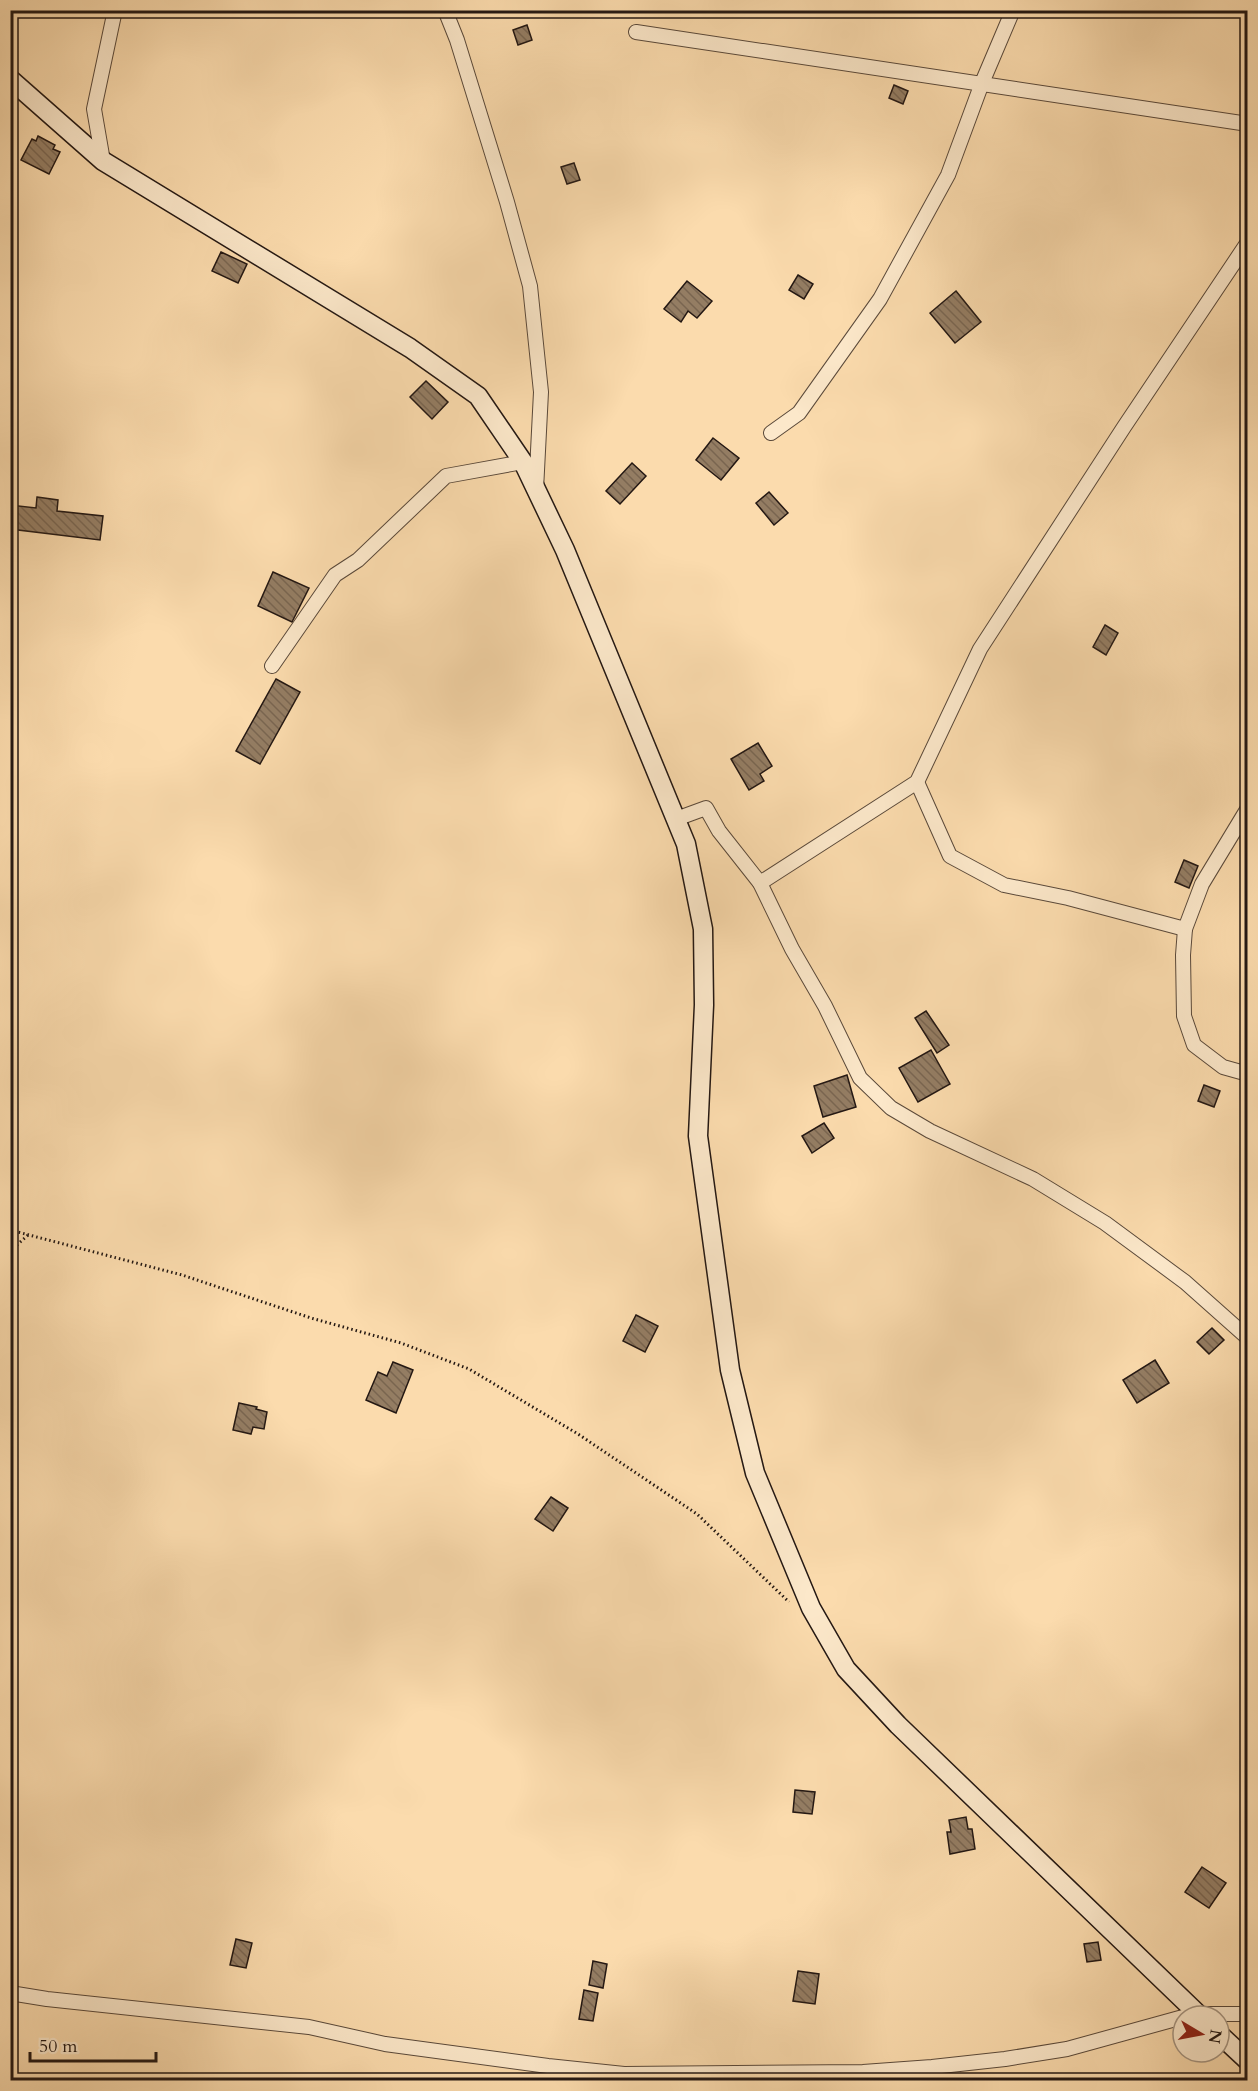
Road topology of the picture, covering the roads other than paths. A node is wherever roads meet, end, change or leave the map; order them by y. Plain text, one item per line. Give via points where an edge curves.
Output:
1 (115, 10) edge
2 (445, 10) edge
3 (1013, 10) edge
4 (636, 32) dead end
5 (10, 80) edge
6 (982, 83) junction
7 (1248, 123) edge
8 (103, 161) junction
9 (1248, 242) edge
10 (771, 433) dead end
11 (523, 462) junction
12 (537, 490) junction
13 (272, 666) dead end
14 (917, 782) junction
15 (1248, 808) edge
16 (676, 819) junction
17 (760, 883) junction
18 (1185, 929) junction
19 (1248, 1074) edge
20 (1248, 1338) edge
21 (10, 1993) edge
22 (1180, 2004) edge
23 (1248, 2014) edge
24 (1231, 2015) edge
25 (1171, 2022) edge
26 (1231, 2045) edge
27 (1248, 2061) edge

1 - 8 street via 94,109
2 - 12 street via 530,285 541,392
3 - 6 street
4 - 6 street
5 - 8 street
6 - 7 street
6 - 10 street via 948,175 880,299 799,412
8 - 11 street via 410,348 468,389
9 - 14 street via 980,649
11 - 12 street
11 - 13 street via 446,476 358,560 335,575
12 - 16 street
14 - 17 street
14 - 18 street via 951,856 1004,885
15 - 18 street via 1202,884
16 - 17 street via 706,808
16 - 22 street via 686,844 703,928 698,1136 730,1370 755,1473 811,1608 846,1669 898,1725
17 - 20 street via 860,1078 891,1108 930,1131 1033,1179 1105,1223 1185,1282
18 - 19 street via 1184,1016 1194,1045 1223,1066
21 - 25 street via 309,2026 385,2044 624,2074 863,2072 932,2067 1066,2049
23 - 24 street
26 - 27 street

